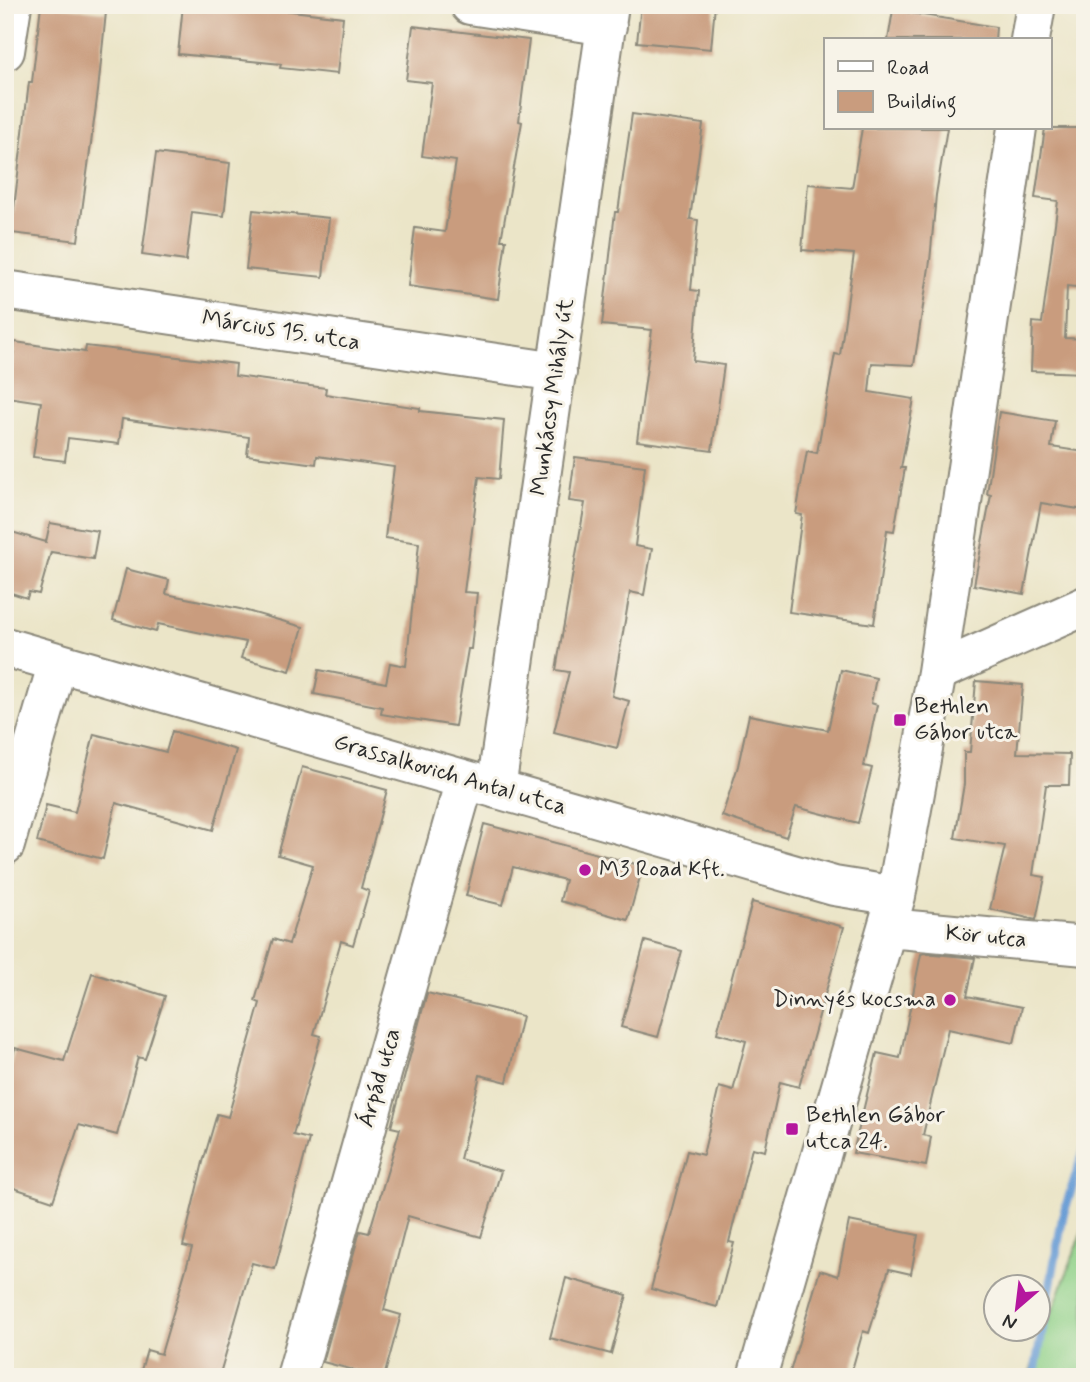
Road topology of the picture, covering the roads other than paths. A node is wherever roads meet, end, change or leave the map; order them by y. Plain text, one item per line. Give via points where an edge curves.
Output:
1 (12, 5) edge
2 (470, 5) edge
3 (1036, 5) edge
4 (608, 16) edge
5 (1030, 38) edge
6 (5, 51) edge
7 (1017, 130) edge
8 (5, 290) edge
9 (557, 372) junction
10 (1085, 606) edge
11 (5, 647) edge
12 (58, 662) junction
13 (937, 672) junction
14 (481, 784) junction
15 (5, 845) edge
16 (892, 912) junction
17 (1085, 946) edge
18 (296, 1377) edge
19 (758, 1377) edge

1 - 6 street
2 - 4 street
3 - 5 street
4 - 9 street, Munkácsy Mihály út
7 - 13 street
8 - 9 street, Március 15. utca
9 - 14 street, Munkácsy Mihály út
10 - 13 street
11 - 12 street, Grassalkovich Antal utca
12 - 14 street, Grassalkovich Antal utca
12 - 15 street
13 - 16 street
14 - 16 street, Grassalkovich Antal utca via 834,886
14 - 18 street, Árpád utca
16 - 17 street, Kör utca
16 - 19 street

